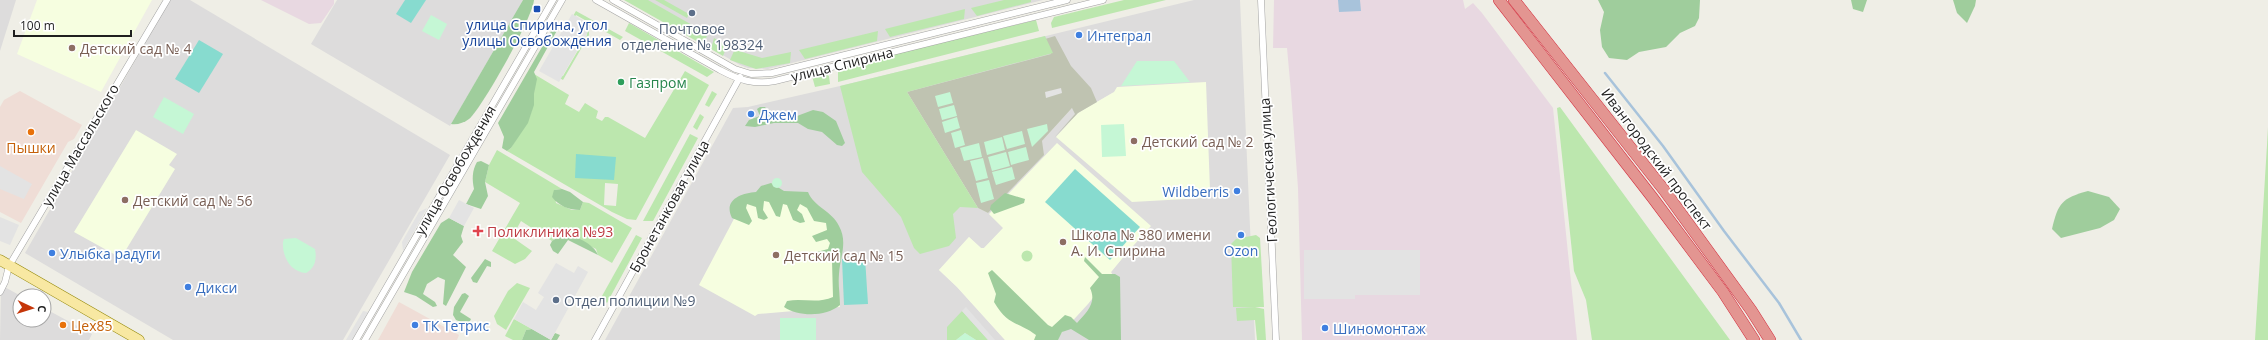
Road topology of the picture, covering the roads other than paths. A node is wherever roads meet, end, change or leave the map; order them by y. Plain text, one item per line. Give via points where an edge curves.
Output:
1 (167, 0) edge
2 (553, 0) edge
3 (562, 0) edge
4 (596, 0) edge
5 (613, 0) edge
6 (1067, 0) edge
7 (1103, 0) edge
8 (1260, 0) edge
9 (1499, 0) edge
10 (1514, 0) edge
11 (742, 72) junction
12 (738, 80) junction
13 (0, 260) edge
14 (9, 266) junction
15 (0, 292) edge
16 (139, 340) edge
17 (356, 340) edge
18 (366, 340) edge
19 (595, 340) edge
20 (1276, 340) edge
21 (1754, 340) edge
22 (1770, 340) edge

1 - 14 street, улица Массальского
2 - 17 street, улица Освобождения
3 - 18 street, улица Освобождения
4 - 12 street, улица Спирина
5 - 11 street, улица Спирина
6 - 11 street, улица Спирина via 772,73
7 - 12 street, улица Спирина via 775,81 758,83
8 - 20 street, Геологическая улица
9 - 21 highway, Ивангородский проспект via 1657,204 1723,292
10 - 22 highway, Ивангородский проспект via 1664,190
11 - 12 street, Бронетанковая улица
12 - 19 street, Бронетанковая улица
13 - 14 main road
14 - 15 street, улица Массальского via 6,282
14 - 16 main road

